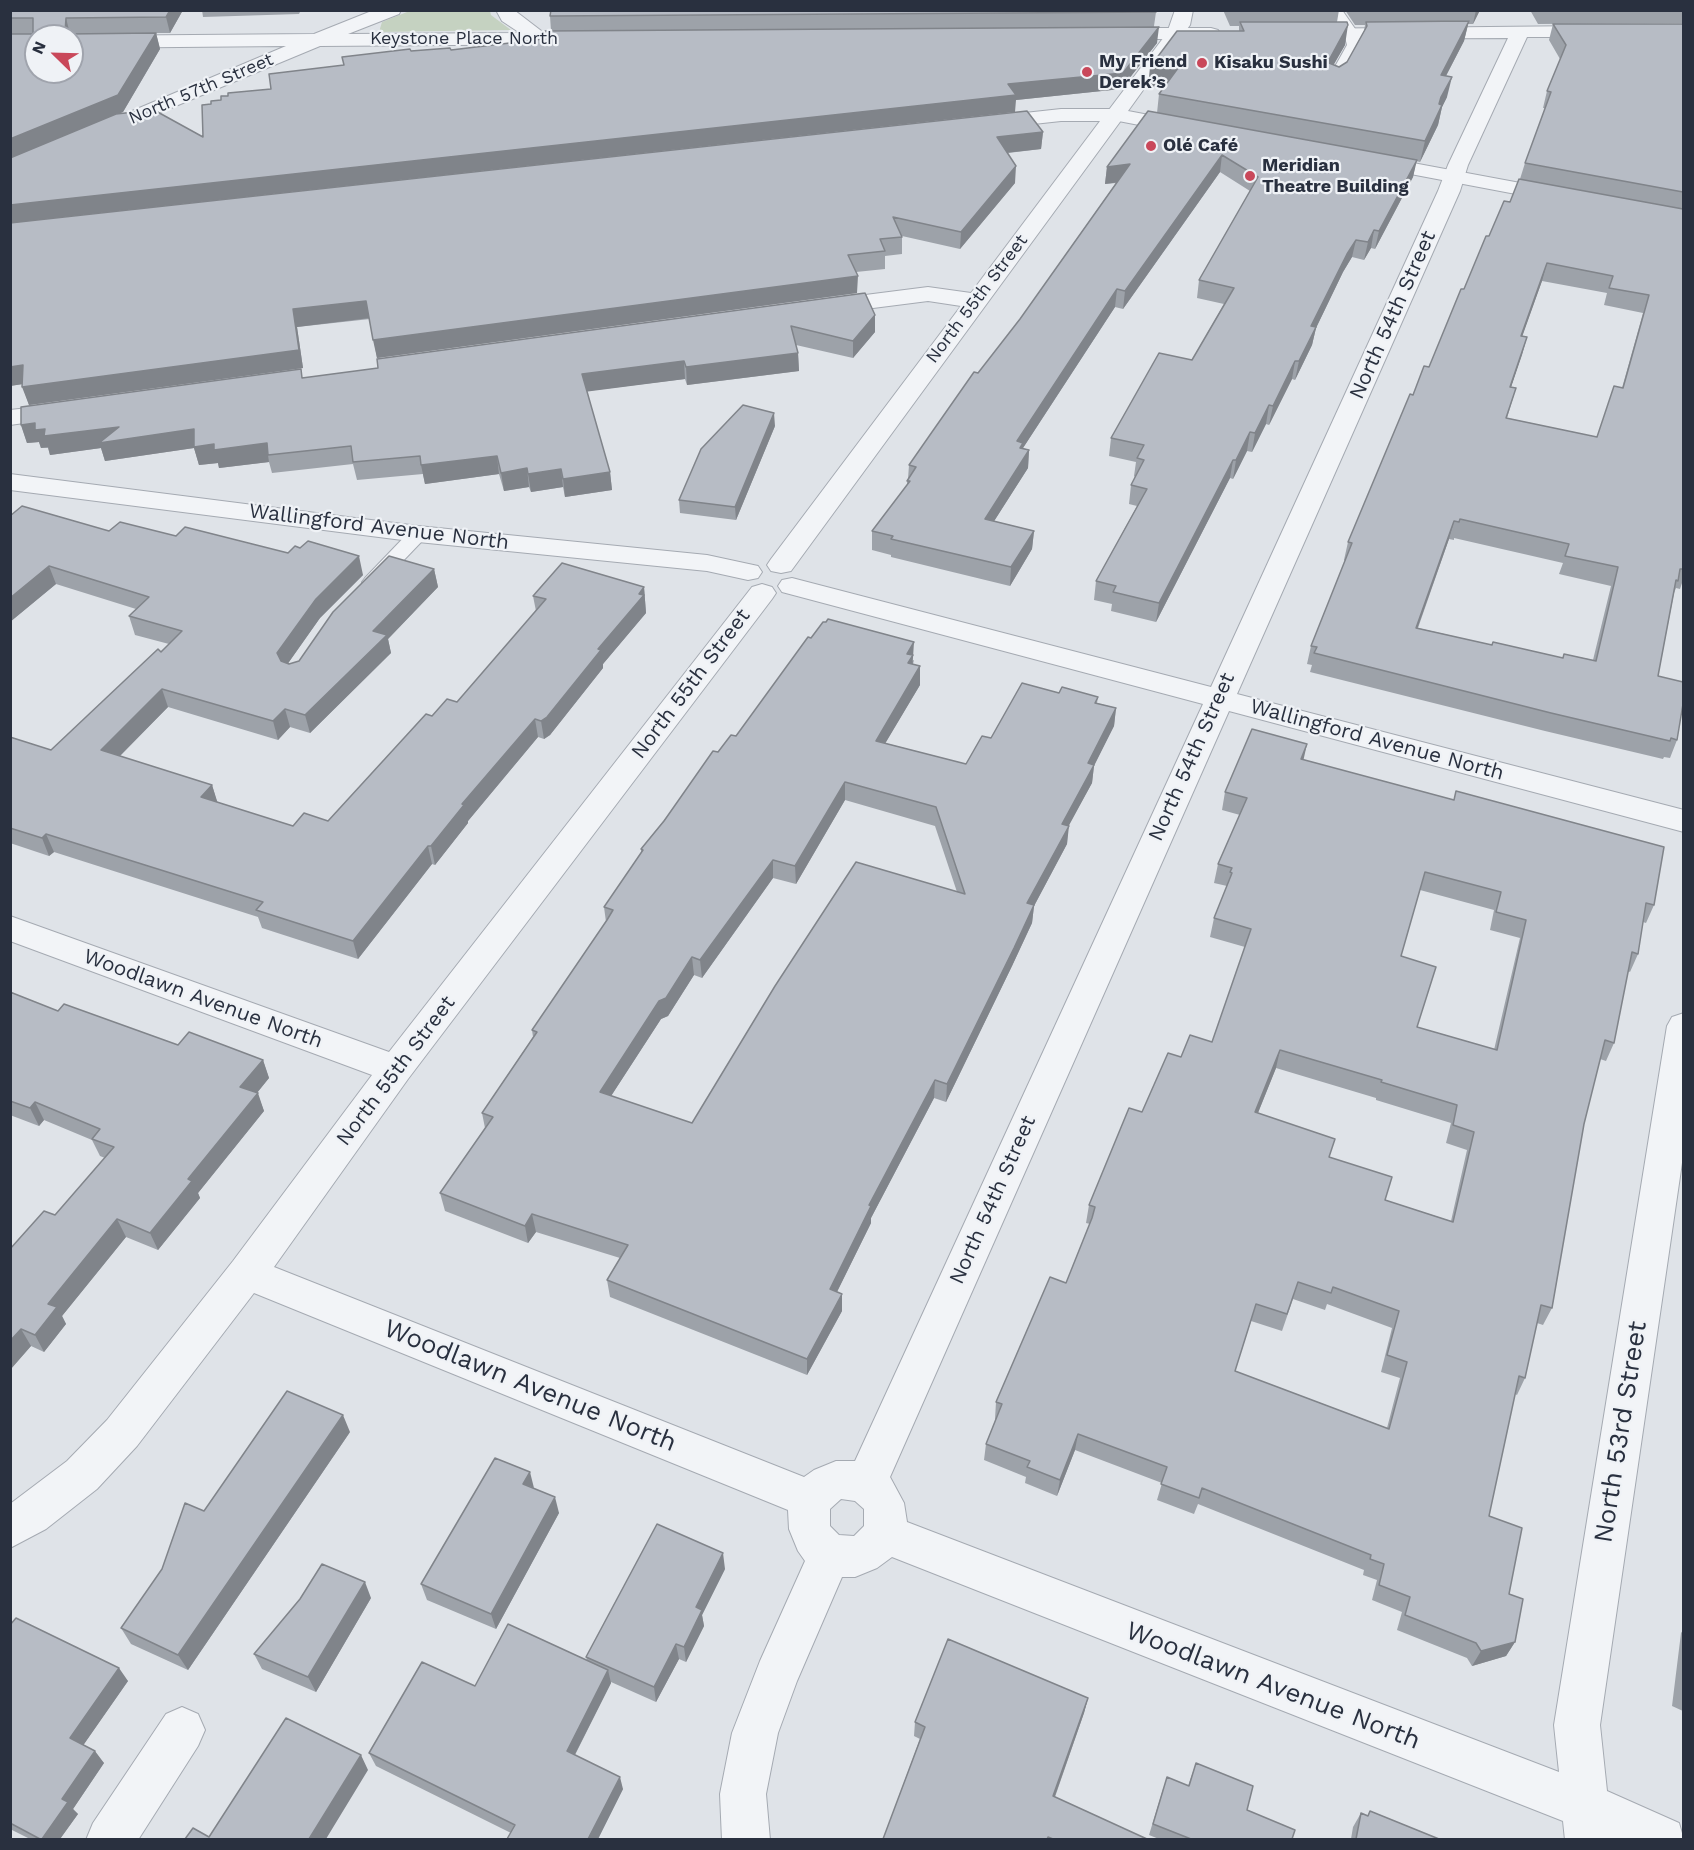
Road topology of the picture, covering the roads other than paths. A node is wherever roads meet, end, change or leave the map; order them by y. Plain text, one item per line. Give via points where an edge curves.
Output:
1 (393, 10) edge
2 (505, 10) edge
3 (1184, 10) edge
4 (1335, 10) edge
5 (1521, 31) junction
6 (1683, 31) edge
7 (1280, 33) edge
8 (1351, 33) junction
9 (1098, 34) edge
10 (1176, 34) junction
11 (1227, 34) edge
12 (601, 38) edge
13 (541, 39) junction
14 (317, 40) junction
15 (84, 42) edge
16 (1334, 81) edge
17 (1115, 115) junction
18 (970, 125) edge
19 (1207, 132) edge
20 (87, 137) edge
21 (1346, 157) edge
22 (1454, 176) junction
23 (1581, 200) edge
24 (975, 301) junction
25 (807, 310) edge
26 (82, 408) edge
27 (10, 418) edge
28 (10, 482) edge
29 (418, 534) junction
30 (771, 579) junction
31 (354, 599) edge
32 (1220, 698) junction
33 (1683, 821) edge
34 (10, 928) edge
35 (1683, 1026) edge
36 (396, 1069) junction
37 (247, 1273) junction
38 (865, 1485) junction
39 (812, 1500) junction
40 (10, 1528) edge
41 (884, 1533) junction
42 (831, 1552) junction
43 (182, 1730) dead end
44 (1588, 1823) edge
45 (110, 1839) edge
46 (746, 1839) edge
47 (1662, 1839) edge

1 - 14 street, North 57th Street
2 - 13 street via 508,17
3 - 10 street, North 55th Street
4 - 8 lane
5 - 6 street
5 - 8 street
5 - 22 street, North 54th Street
7 - 8 street
8 - 16 lane via 1354,45
9 - 10 street
10 - 11 street
10 - 17 street, North 55th Street
12 - 13 street, Keystone Place North
13 - 14 street, Keystone Place North
14 - 15 street, Keystone Place North
14 - 20 street, North 57th Street
17 - 18 street via 1061,115
17 - 19 street
17 - 24 street, North 55th Street
21 - 22 street
22 - 23 street
22 - 32 street, North 54th Street
24 - 25 street via 928,294
24 - 30 street, North 55th Street
26 - 27 street
28 - 29 street, Wallingford Avenue North
29 - 30 street, Wallingford Avenue North via 707,562
29 - 31 lane
30 - 32 street, Wallingford Avenue North
30 - 36 street, North 55th Street
32 - 33 street, Wallingford Avenue North
32 - 38 street, North 54th Street
34 - 36 street, Woodlawn Avenue North
35 - 44 street, North 53rd Street via 1577,1725
36 - 37 street, North 55th Street
37 - 39 street, Woodlawn Avenue North
37 - 40 street, North 55th Street via 122,1432 82,1475
38 - 39 street via 848,1480 836,1482 825,1486
38 - 41 street via 880,1496 886,1507
39 - 42 street via 808,1529 814,1540
41 - 42 street via 865,1552 851,1556
41 - 44 street, Woodlawn Avenue North
42 - 46 street via 755,1733 743,1794
43 - 45 street
44 - 47 street, Woodlawn Avenue North

